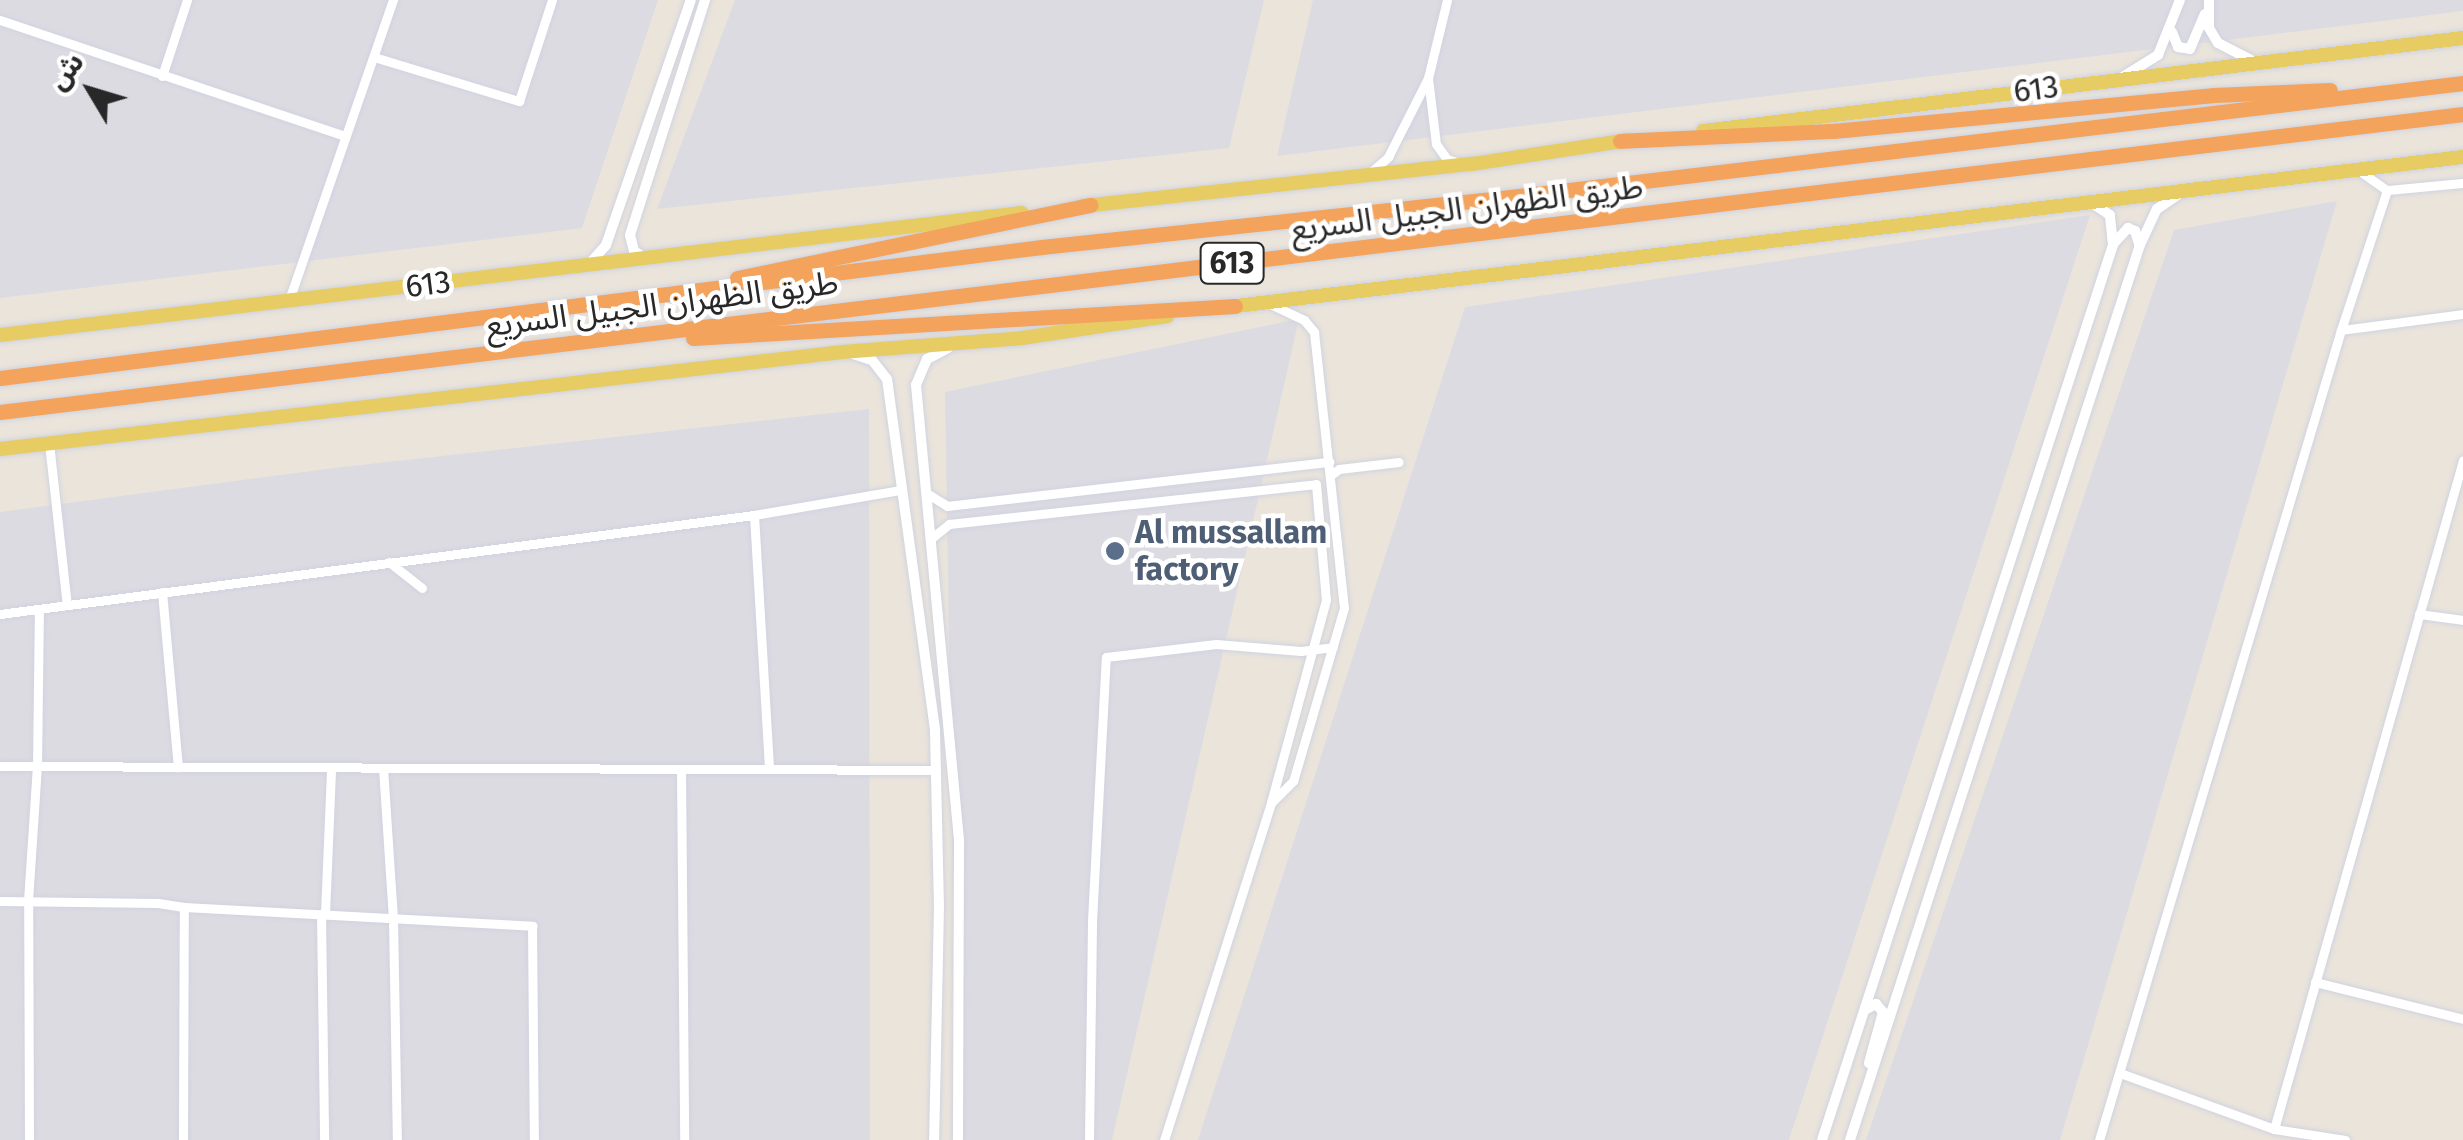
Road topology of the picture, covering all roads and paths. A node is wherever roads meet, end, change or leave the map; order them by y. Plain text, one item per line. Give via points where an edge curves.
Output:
1 (187, 0) edge
2 (393, 0) edge
3 (552, 0) edge
4 (691, 0) edge
5 (706, 0) edge
6 (1448, 0) edge
7 (2180, 0) edge
8 (2208, 4) edge
9 (0, 20) edge
10 (2172, 31) junction
11 (2463, 38) edge
12 (374, 57) junction
13 (2260, 64) junction
14 (162, 76) junction
15 (1428, 78) junction
16 (2120, 78) junction
17 (2458, 84) edge
18 (2463, 114) edge
19 (346, 136) junction
20 (1620, 141) junction
21 (2463, 157) edge
22 (1472, 164) junction
23 (2358, 170) junction
24 (1358, 178) junction
25 (2463, 182) edge
26 (2193, 189) junction
27 (2387, 190) junction
28 (2082, 202) junction
29 (1091, 205) junction
30 (2140, 245) junction
31 (2112, 246) junction
32 (651, 260) junction
33 (581, 266) junction
34 (289, 300) junction
35 (608, 304) junction
36 (1270, 304) junction
37 (1235, 306) junction
38 (2463, 314) edge
39 (2341, 330) junction
40 (0, 334) edge
41 (968, 342) junction
42 (509, 351) junction
43 (842, 352) junction
44 (128, 362) junction
45 (0, 368) edge
46 (0, 378) edge
47 (0, 412) edge
48 (49, 443) junction
49 (0, 449) edge
50 (2463, 460) edge
51 (1329, 462) junction
52 (1399, 462) dead end
53 (1331, 478) junction
54 (1316, 484) junction
55 (901, 490) junction
56 (1062, 492) junction
57 (928, 494) junction
58 (1040, 514) junction
59 (754, 515) junction
60 (933, 537) junction
61 (389, 562) junction
62 (422, 588) dead end
63 (162, 592) junction
64 (67, 605) junction
65 (40, 609) junction
66 (0, 614) edge
67 (2420, 614) junction
68 (2463, 620) edge
69 (1334, 647) junction
70 (1312, 651) junction
71 (0, 766) edge
72 (37, 766) junction
73 (178, 767) junction
74 (331, 768) junction
75 (383, 768) junction
76 (680, 769) junction
77 (769, 770) junction
78 (936, 770) junction
79 (1271, 803) junction
80 (28, 901) junction
81 (0, 902) edge
82 (184, 907) junction
83 (323, 914) junction
84 (394, 918) junction
85 (2315, 982) junction
86 (1864, 1012) junction
87 (2463, 1020) edge
88 (2120, 1074) junction
89 (1865, 1094) junction
90 (2274, 1128) junction
91 (28, 1140) edge
92 (183, 1140) edge
93 (324, 1140) edge
94 (397, 1140) edge
95 (534, 1140) edge
96 (684, 1140) edge
97 (934, 1140) edge
98 (958, 1140) edge
99 (1089, 1140) edge
100 (1164, 1140) edge
101 (1822, 1140) edge
102 (1850, 1140) edge
103 (2099, 1140) edge
104 (2345, 1140) edge

1 - 14 street
2 - 12 street
3 - 12 street via 519,101
4 - 33 street via 606,245
5 - 32 street via 630,235 634,251
6 - 15 street
7 - 10 street
8 - 10 street via 2190,49 2178,47
8 - 13 street via 2218,44
9 - 14 street
10 - 16 street via 2158,55
11 - 13 main road, 613
12 - 19 street
13 - 16 main road, 613
14 - 19 street
15 - 22 street via 1436,144 1447,159
15 - 24 street via 1388,157
16 - 20 main road, 613
17 - 20 highway
17 - 35 highway, طريق الظهران الجبيل السريع / 613 via 1042,247
18 - 42 highway, طريق الظهران الجبيل السريع / 613
19 - 34 street
20 - 22 main road, 613
21 - 23 main road
22 - 24 main road, 613
23 - 26 main road
23 - 27 street
24 - 29 main road, 613
25 - 27 street
26 - 28 main road
26 - 30 street via 2157,209
27 - 39 street
28 - 31 street via 2110,216
28 - 36 main road
29 - 32 main road, 613
29 - 35 highway
30 - 31 street via 2128,228
30 - 89 street
31 - 86 street
32 - 33 main road, 613
33 - 34 main road, 613
34 - 40 main road, 613
35 - 44 highway, طريق الظهران الجبيل السريع / 613
36 - 37 main road
36 - 51 street via 1314,332
37 - 41 main road
37 - 42 highway
38 - 39 street
39 - 88 street
41 - 43 main road
41 - 57 street via 938,351 916,384
42 - 47 highway, طريق الظهران الجبيل السريع / 613
43 - 48 main road
43 - 55 street via 872,360 887,379
44 - 45 highway
44 - 46 highway, طريق الظهران الجبيل السريع / 613
48 - 49 main road
48 - 64 street
50 - 67 street
51 - 53 street
51 - 56 street
52 - 53 street via 1339,469
53 - 54 street
53 - 69 street via 1344,608
54 - 58 street
54 - 70 street via 1326,600
55 - 59 street
55 - 78 street
56 - 57 street via 946,506
56 - 58 street
57 - 60 street
58 - 60 street via 950,524
59 - 61 street
59 - 77 street
60 - 98 street via 959,841
61 - 62 street
61 - 63 street
63 - 64 street
63 - 73 street
64 - 65 street
65 - 66 street
65 - 72 street
67 - 68 street
67 - 85 street
69 - 70 street
69 - 79 street via 1292,781
70 - 79 street
70 - 99 street via 1216,644 1106,658
71 - 72 street
72 - 73 street
72 - 80 street
73 - 74 street
74 - 75 street
74 - 83 street
75 - 76 street
75 - 84 street
76 - 77 street
76 - 96 street
77 - 78 street
78 - 97 street
79 - 100 street
80 - 81 street
80 - 82 street
80 - 91 street
82 - 83 street
82 - 92 street
83 - 84 street
83 - 93 street
84 - 94 street
84 - 95 street via 532,926
85 - 87 street
85 - 90 street
86 - 89 street via 1873,1004 1883,1012
86 - 101 street
88 - 90 street
88 - 103 street
89 - 102 street
90 - 104 street

